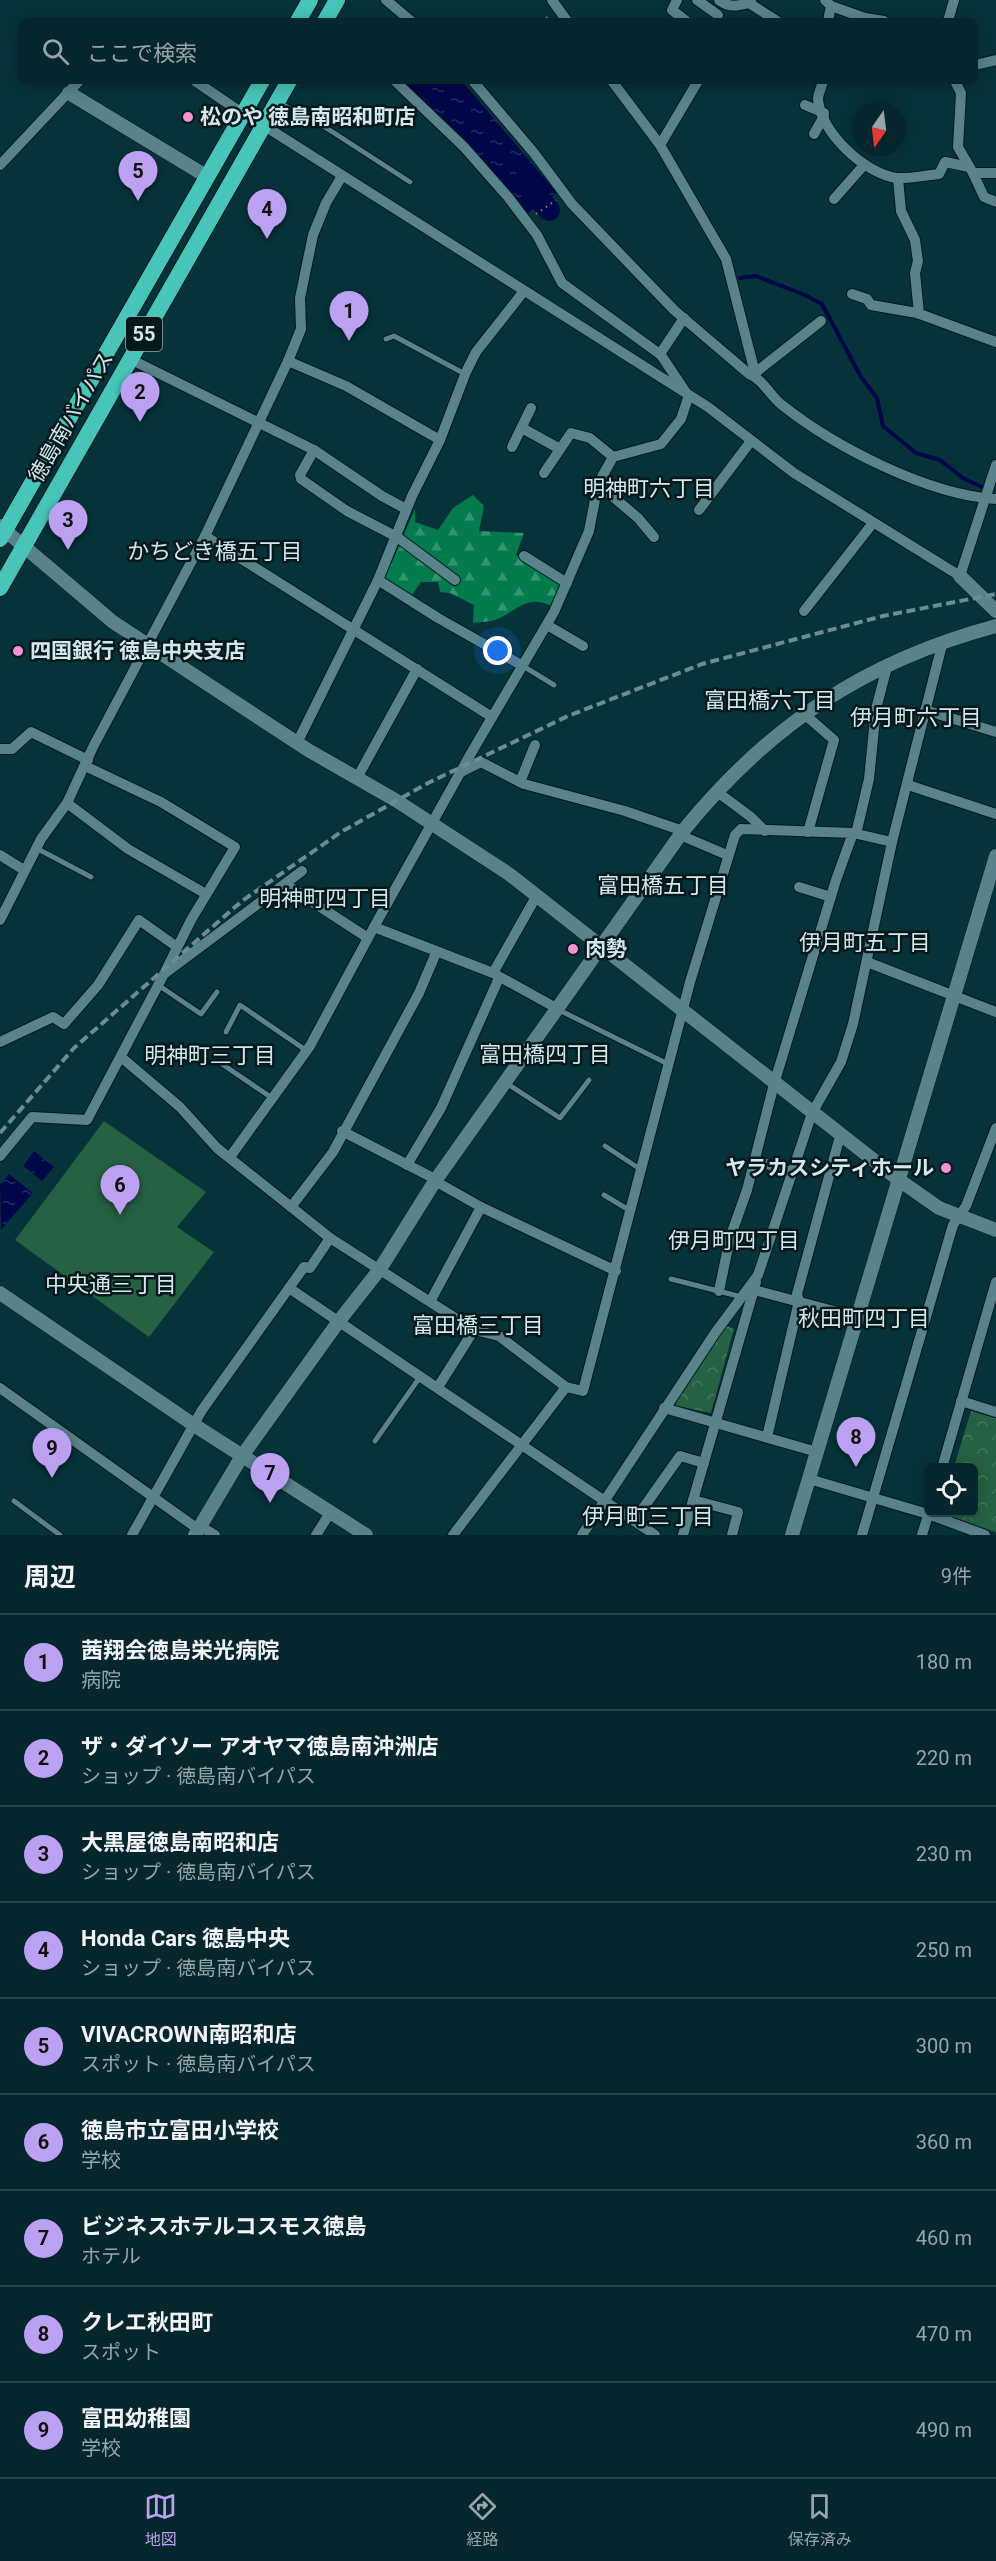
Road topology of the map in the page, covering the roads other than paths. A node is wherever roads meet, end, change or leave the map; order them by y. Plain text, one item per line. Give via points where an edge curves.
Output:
1 (336, 0) edge
2 (386, 0) edge
3 (552, 0) edge
4 (677, 0) edge
5 (697, 0) edge
6 (719, 0) edge
7 (954, 0) edge
8 (750, 2) edge
9 (828, 3) edge
10 (718, 15) dead end
11 (327, 18) edge
12 (407, 18) edge
13 (565, 18) edge
14 (682, 18) edge
15 (773, 18) edge
16 (870, 18) edge
17 (949, 18) edge
18 (996, 60) edge
19 (978, 64) edge
20 (76, 84) edge
21 (199, 84) edge
22 (260, 84) edge
23 (287, 84) edge
24 (398, 84) edge
25 (476, 84) edge
26 (614, 84) edge
27 (696, 84) edge
28 (823, 84) edge
29 (956, 84) edge
30 (69, 93) junction
31 (276, 101) junction
32 (805, 105) dead end
33 (242, 113) junction
34 (824, 114) junction
35 (263, 125) junction
36 (814, 134) dead end
37 (660, 146) junction
38 (0, 165) edge
39 (864, 165) junction
40 (971, 170) junction
41 (996, 173) edge
42 (206, 176) junction
43 (342, 176) junction
44 (898, 178) junction
45 (410, 182) dead end
46 (834, 199) dead end
47 (996, 202) edge
48 (524, 291) junction
49 (852, 294) dead end
50 (919, 314) junction
51 (684, 318) junction
52 (820, 321) dead end
53 (386, 339) dead end
54 (996, 342) edge
55 (660, 354) junction
56 (130, 359) junction
57 (288, 361) junction
58 (465, 374) junction
59 (756, 375) junction
60 (688, 395) junction
61 (531, 408) dead end
62 (259, 423) junction
63 (522, 428) junction
64 (440, 440) junction
65 (751, 441) junction
66 (512, 447) dead end
67 (560, 449) junction
68 (314, 450) junction
69 (613, 457) junction
70 (996, 465) edge
71 (544, 473) dead end
72 (598, 484) junction
73 (991, 499) edge
74 (406, 509) junction
75 (699, 510) dead end
76 (873, 523) junction
77 (2, 531) edge
78 (205, 536) junction
79 (397, 537) junction
80 (654, 537) dead end
81 (22, 545) junction
82 (524, 556) dead end
83 (960, 576) junction
84 (378, 580) junction
85 (455, 580) dead end
86 (567, 583) junction
87 (0, 588) edge
88 (804, 611) dead end
89 (996, 611) edge
90 (546, 625) junction
91 (996, 626) edge
92 (353, 630) junction
93 (943, 642) junction
94 (147, 645) junction
95 (583, 646) dead end
96 (888, 663) junction
97 (523, 666) junction
98 (417, 669) junction
99 (554, 685) dead end
100 (925, 710) junction
101 (803, 713) junction
102 (492, 717) junction
103 (996, 732) edge
104 (297, 743) junction
105 (535, 745) dead end
106 (0, 749) edge
107 (86, 763) junction
108 (460, 772) junction
109 (357, 778) junction
110 (520, 782) junction
111 (908, 784) junction
112 (716, 791) junction
113 (67, 803) junction
114 (996, 814) edge
115 (433, 823) junction
116 (765, 831) junction
117 (808, 832) junction
118 (682, 833) junction
119 (854, 833) junction
120 (892, 842) junction
121 (36, 848) junction
122 (0, 855) edge
123 (727, 855) junction
124 (996, 856) edge
125 (24, 870) junction
126 (302, 871) dead end
127 (91, 877) dead end
128 (285, 884) junction
129 (799, 888) dead end
130 (206, 894) junction
131 (537, 895) junction
132 (831, 897) junction
133 (3, 907) edge
134 (0, 920) edge
135 (374, 927) junction
136 (368, 938) junction
137 (602, 946) junction
138 (177, 947) junction
139 (436, 953) junction
140 (867, 962) junction
141 (164, 974) junction
142 (496, 975) junction
143 (158, 985) junction
144 (217, 992) dead end
145 (954, 995) junction
146 (558, 1009) junction
147 (682, 1011) junction
148 (996, 1012) edge
149 (226, 1032) dead end
150 (0, 1042) edge
151 (307, 1050) junction
152 (121, 1057) junction
153 (219, 1062) dead end
154 (668, 1064) junction
155 (588, 1080) dead end
156 (505, 1083) junction
157 (774, 1084) junction
158 (272, 1098) junction
159 (812, 1113) junction
160 (996, 1128) edge
161 (342, 1131) junction
162 (840, 1136) junction
163 (605, 1146) dead end
164 (0, 1156) edge
165 (230, 1157) junction
166 (754, 1160) junction
167 (407, 1165) junction
168 (640, 1169) junction
169 (791, 1172) junction
170 (899, 1180) junction
171 (436, 1181) junction
172 (604, 1195) dead end
173 (291, 1207) junction
174 (481, 1207) junction
175 (631, 1211) junction
176 (959, 1216) junction
177 (996, 1230) edge
178 (330, 1238) junction
179 (380, 1269) junction
180 (616, 1271) junction
181 (758, 1275) junction
182 (671, 1279) dead end
183 (996, 1282) edge
184 (289, 1288) junction
185 (754, 1290) junction
186 (719, 1291) junction
187 (0, 1293) edge
188 (742, 1297) junction
189 (431, 1300) junction
190 (799, 1301) junction
191 (857, 1317) junction
192 (339, 1321) junction
193 (474, 1330) junction
194 (420, 1377) junction
195 (438, 1387) junction
196 (566, 1387) junction
197 (0, 1388) edge
198 (961, 1401) junction
199 (664, 1408) junction
200 (996, 1412) edge
201 (716, 1423) junction
202 (194, 1425) junction
203 (767, 1437) junction
204 (375, 1441) dead end
205 (521, 1444) junction
206 (817, 1452) junction
207 (242, 1456) junction
208 (704, 1463) junction
209 (943, 1463) edge
210 (809, 1479) junction
211 (154, 1496) junction
212 (873, 1498) junction
213 (603, 1500) junction
214 (693, 1500) junction
215 (14, 1501) dead end
216 (924, 1512) edge
217 (330, 1513) junction
218 (927, 1517) edge
219 (938, 1517) edge
220 (636, 1523) junction
221 (198, 1530) edge
222 (60, 1535) edge
223 (132, 1535) edge
224 (215, 1535) edge
225 (316, 1535) edge
226 (366, 1535) edge
227 (453, 1535) edge
228 (582, 1535) edge
229 (631, 1535) edge
230 (655, 1535) edge
231 (683, 1535) edge
232 (732, 1535) edge
233 (792, 1535) edge
234 (862, 1535) edge
235 (922, 1535) edge
236 (985, 1535) edge

1 - 11 highway
2 - 12 street
3 - 13 street
4 - 14 street via 672,10
5 - 10 street
6 - 8 street via 736,6
7 - 17 street
8 - 15 street
9 - 16 street
18 - 19 street
20 - 30 street
21 - 33 street
22 - 33 highway, 徳島南バイパス / 55
23 - 31 highway, 徳島南バイパス / 55
24 - 55 street via 464,147 508,197 537,235 562,283
25 - 51 street via 572,204
26 - 37 street
27 - 37 street
28 - 34 street via 818,99
29 - 40 street via 961,93 958,147
30 - 38 street
30 - 42 street
31 - 35 highway, 徳島南バイパス / 55
31 - 45 lane via 314,120
32 - 34 street
33 - 42 highway, 徳島南バイパス / 55
34 - 36 street
34 - 39 street via 845,149
35 - 43 street
35 - 56 highway, 徳島南バイパス / 55
37 - 59 street via 726,259
39 - 44 street
39 - 46 street
40 - 41 street
40 - 44 street via 945,162 939,174
40 - 47 street via 984,197
42 - 77 highway, 徳島南バイパス / 55
43 - 48 street
43 - 57 street via 313,235 300,298 301,329
44 - 50 street via 901,211 915,240
48 - 58 street
48 - 60 street
49 - 50 street via 867,299 871,305
50 - 54 street
51 - 55 street
51 - 59 street via 749,374
52 - 59 street
53 - 58 lane via 394,336
55 - 60 street
56 - 62 street
56 - 81 highway, 徳島南バイパス / 55
57 - 62 street
57 - 64 street via 346,386
58 - 64 street
59 - 73 street via 781,405 880,465 955,492
60 - 65 street
60 - 69 street via 681,419 660,444
61 - 63 street
62 - 68 street
62 - 78 street
63 - 66 street
63 - 67 street
64 - 74 street
65 - 75 street
65 - 76 street
67 - 69 street via 571,433 590,438
67 - 71 street
68 - 74 street
68 - 79 street via 301,479
69 - 72 street
70 - 73 street
72 - 80 street
72 - 86 street via 589,531
73 - 83 street
74 - 79 street
76 - 83 street
76 - 88 street
77 - 81 street
78 - 92 street
78 - 94 street
79 - 84 street
79 - 85 street
81 - 87 highway, 徳島南バイパス / 55
81 - 94 street via 113,622
82 - 86 street
83 - 89 street
84 - 92 street
84 - 97 street
86 - 90 street
90 - 95 street
90 - 97 street
91 - 93 street
92 - 98 street
92 - 104 street
93 - 96 street
93 - 100 street
94 - 104 street
94 - 107 street
96 - 101 street
96 - 119 street via 876,709 868,788
97 - 99 lane
97 - 102 street
98 - 102 street
98 - 109 street
100 - 103 street
100 - 111 street
101 - 112 street
101 - 117 street via 834,740
102 - 108 street
104 - 109 street
105 - 110 street
106 - 107 street via 12,749 30,732
107 - 113 street
107 - 130 street via 235,847
108 - 110 street via 481,762
108 - 115 street
109 - 115 street
110 - 118 street via 626,811
111 - 114 street
111 - 120 street
112 - 116 street
112 - 118 street
113 - 121 street
113 - 130 street via 128,849
115 - 131 street
115 - 135 street
116 - 117 street
116 - 123 street via 741,829
117 - 119 street
118 - 123 street
118 - 137 street
119 - 120 street
119 - 132 street
120 - 140 street
121 - 125 street
121 - 127 lane
122 - 125 street
123 - 147 street
124 - 145 street
125 - 133 street
126 - 128 street
128 - 136 street
128 - 141 street
129 - 132 street
130 - 138 street
131 - 137 street
131 - 142 street
132 - 157 street
133 - 134 street
135 - 136 street
135 - 139 street
136 - 151 street
137 - 146 street
137 - 147 street
138 - 141 street
138 - 150 street via 139,920 98,985 64,1024 53,1017
139 - 142 street
139 - 161 street via 419,993
140 - 145 street
140 - 159 street via 841,1062
141 - 143 street
142 - 146 street
142 - 167 street via 441,1108
143 - 144 lane via 201,1014
143 - 152 street
145 - 148 street
145 - 170 street
146 - 154 lane
146 - 156 street
147 - 154 street
147 - 157 street
149 - 151 lane via 240,1005
151 - 158 street
152 - 164 street via 87,1120 32,1117
152 - 165 street via 160,1088
153 - 158 lane
154 - 168 street
155 - 156 lane via 560,1118
156 - 171 street
157 - 159 street
157 - 166 street
158 - 165 street
159 - 162 street
159 - 169 street
160 - 176 street
161 - 167 street
161 - 173 street via 321,1171
162 - 170 street
162 - 190 street via 797,1294
163 - 168 lane
165 - 173 street
166 - 169 street
166 - 186 street via 730,1238
167 - 171 street
168 - 175 street
169 - 181 street
170 - 176 street via 939,1208
170 - 191 street
171 - 174 street
171 - 179 street
172 - 175 lane
173 - 178 street
174 - 180 street
174 - 189 street
175 - 180 street
176 - 177 street
176 - 212 street via 953,1225
178 - 179 street
178 - 184 street
179 - 189 street
179 - 192 street
180 - 196 street via 583,1391
181 - 185 street
181 - 188 street
182 - 186 lane
183 - 198 street
184 - 192 street
184 - 202 street
185 - 190 street
185 - 201 street
186 - 188 lane
187 - 202 street
188 - 199 street
189 - 193 street
190 - 191 street
190 - 203 street
191 - 206 street
192 - 194 street
192 - 207 street
193 - 195 street
193 - 196 street via 499,1336
194 - 195 street
194 - 204 lane
195 - 205 street
196 - 205 street
197 - 211 street
198 - 200 street
198 - 209 street
199 - 201 street
199 - 213 street
201 - 203 street
201 - 208 street
202 - 207 street
202 - 211 street
203 - 206 street
205 - 213 street
205 - 227 street
206 - 210 street
207 - 217 street
207 - 221 street
208 - 214 street
208 - 220 street via 680,1456
210 - 212 street
210 - 233 street
211 - 221 street
211 - 223 street
212 - 216 street
212 - 234 street
213 - 220 street
213 - 228 street
214 - 231 street
214 - 232 street via 738,1512
215 - 222 lane
217 - 225 street
217 - 226 street
218 - 235 street
219 - 236 street
220 - 229 street
220 - 230 street
221 - 224 street

